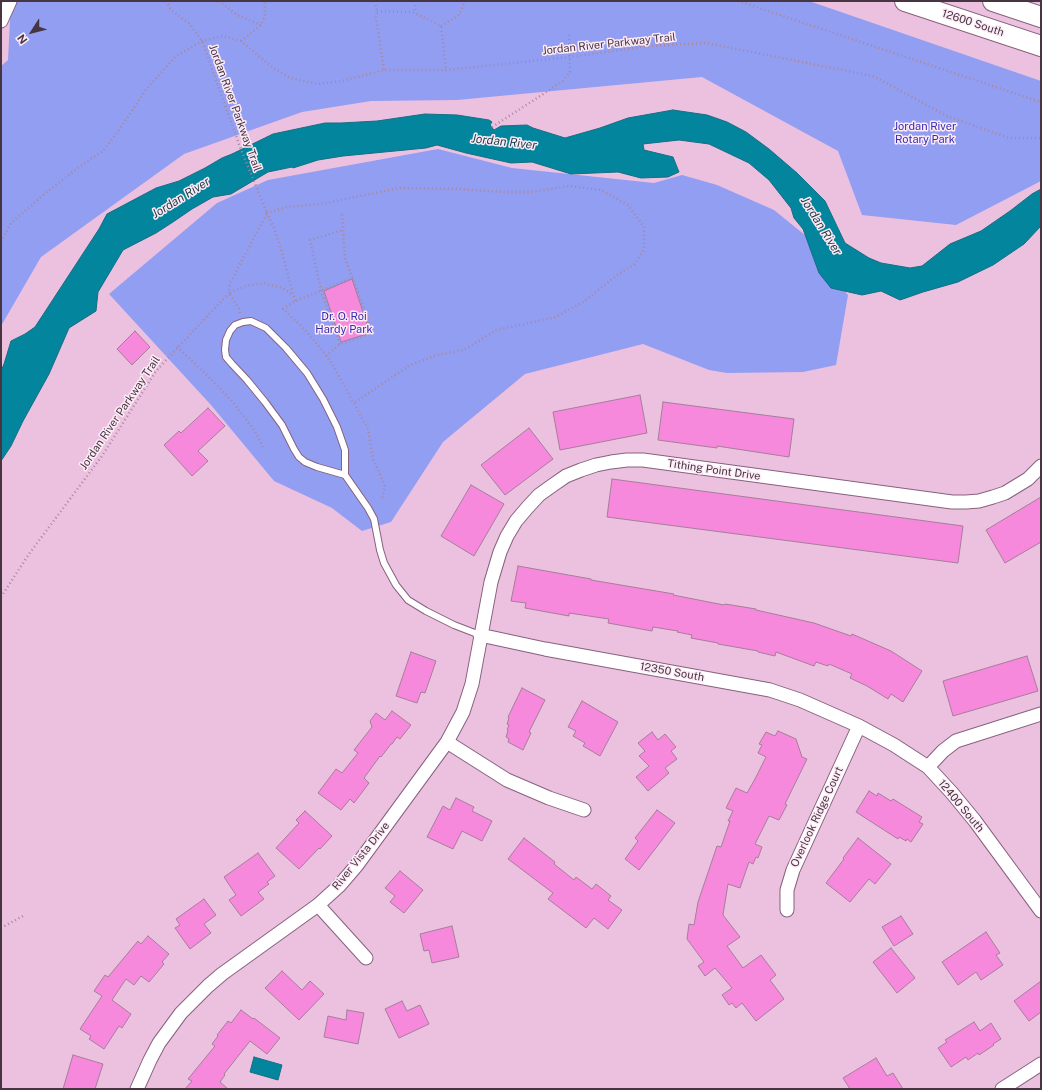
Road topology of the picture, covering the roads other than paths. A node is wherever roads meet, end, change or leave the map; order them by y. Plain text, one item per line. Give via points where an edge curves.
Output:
1 (10, 1) edge
2 (905, 1) edge
3 (993, 1) edge
4 (1041, 17) edge
5 (1, 21) edge
6 (1041, 46) edge
7 (1041, 466) edge
8 (345, 475) junction
9 (480, 635) junction
10 (1041, 714) edge
11 (859, 726) junction
12 (447, 742) junction
13 (928, 767) junction
14 (584, 810) dead end
15 (318, 905) junction
16 (787, 910) dead end
17 (1041, 911) edge
18 (366, 958) dead end
19 (1041, 1064) edge
20 (137, 1089) edge
21 (1002, 1089) edge

1 - 5 street
2 - 6 main road, 12600 South
3 - 4 main road
7 - 9 street, Tithing Point Drive via 1028,479 1005,493 966,502 643,460 596,465 566,476 553,485 539,495 516,521 500,552
8 - 8 lane via 317,468 299,457 282,425 226,357 226,340 235,325 251,321 266,328 307,373 324,399 337,427 345,450
8 - 9 lane via 374,519 384,563 408,600 454,625
9 - 11 street, 12350 South via 770,690
9 - 12 street, River Vista Drive via 470,691 463,712
10 - 13 street via 956,742
11 - 13 street, 12400 South
11 - 16 street, Overlook Ridge Court via 793,870 787,890
12 - 14 street via 507,780
12 - 15 street, River Vista Drive via 357,865
13 - 17 street, 12400 South via 975,821
15 - 18 street
15 - 20 street, River Vista Drive via 222,974 194,999 159,1043
19 - 21 street

